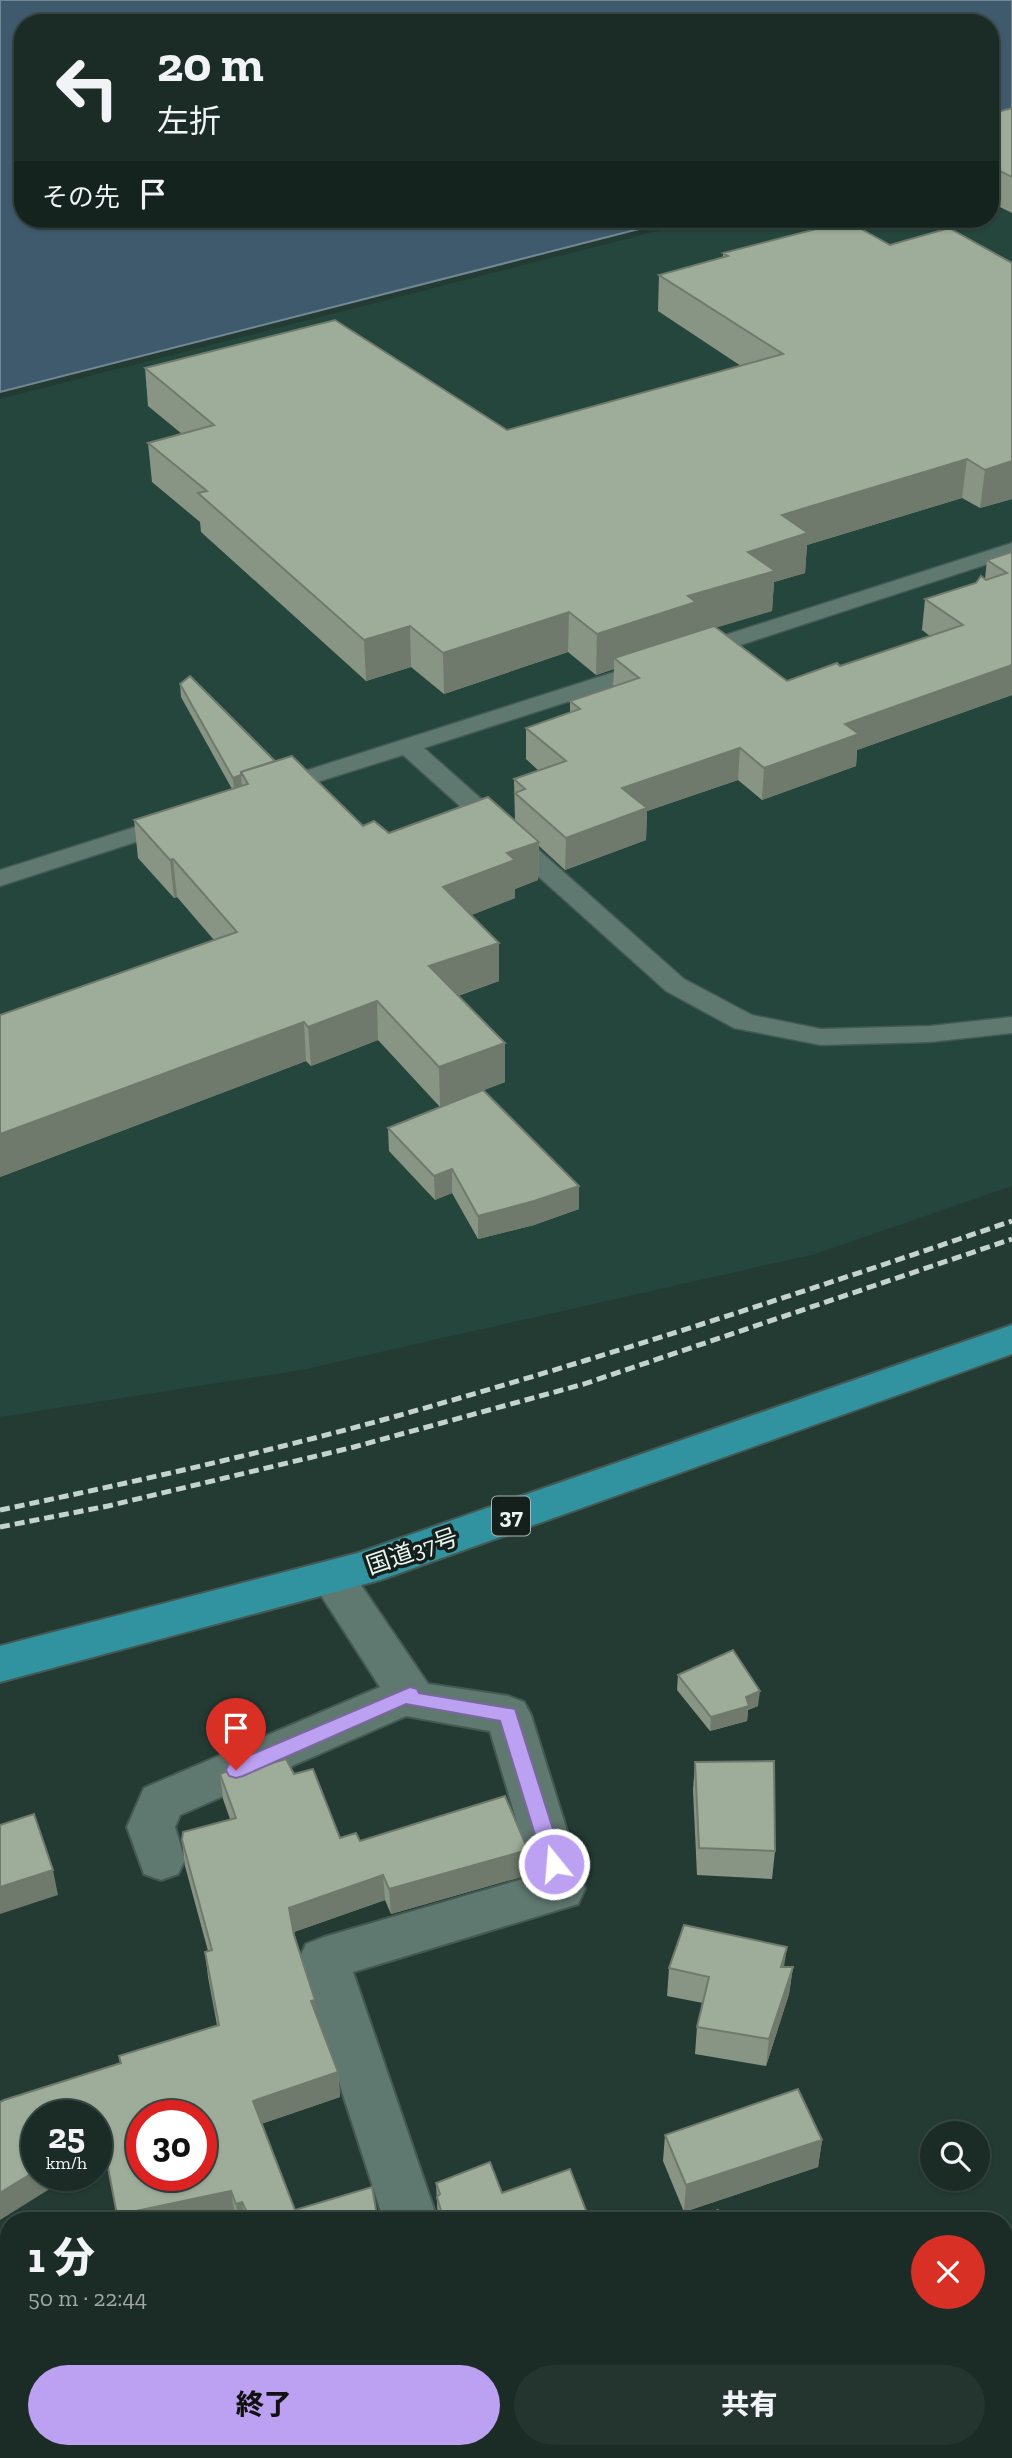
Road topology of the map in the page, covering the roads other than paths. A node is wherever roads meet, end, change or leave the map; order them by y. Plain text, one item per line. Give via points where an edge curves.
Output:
1 (1012, 550) edge
2 (407, 746) junction
3 (250, 797) edge
4 (197, 814) edge
5 (0, 878) edge
6 (1012, 1025) edge
7 (1012, 1339) edge
8 (332, 1577) junction
9 (0, 1664) edge
10 (410, 1694) junction
11 (161, 1860) dead end
12 (408, 2212) edge

1 - 2 lane
2 - 3 lane
2 - 6 lane via 675,985 744,1022 821,1037 930,1034
4 - 5 lane
7 - 8 highway, 国道37号 / 37
8 - 9 highway, 国道37号 / 37
8 - 10 street
10 - 11 street via 161,1802 151,1827
10 - 12 street via 413,1700 508,1715 561,1889 324,1959

